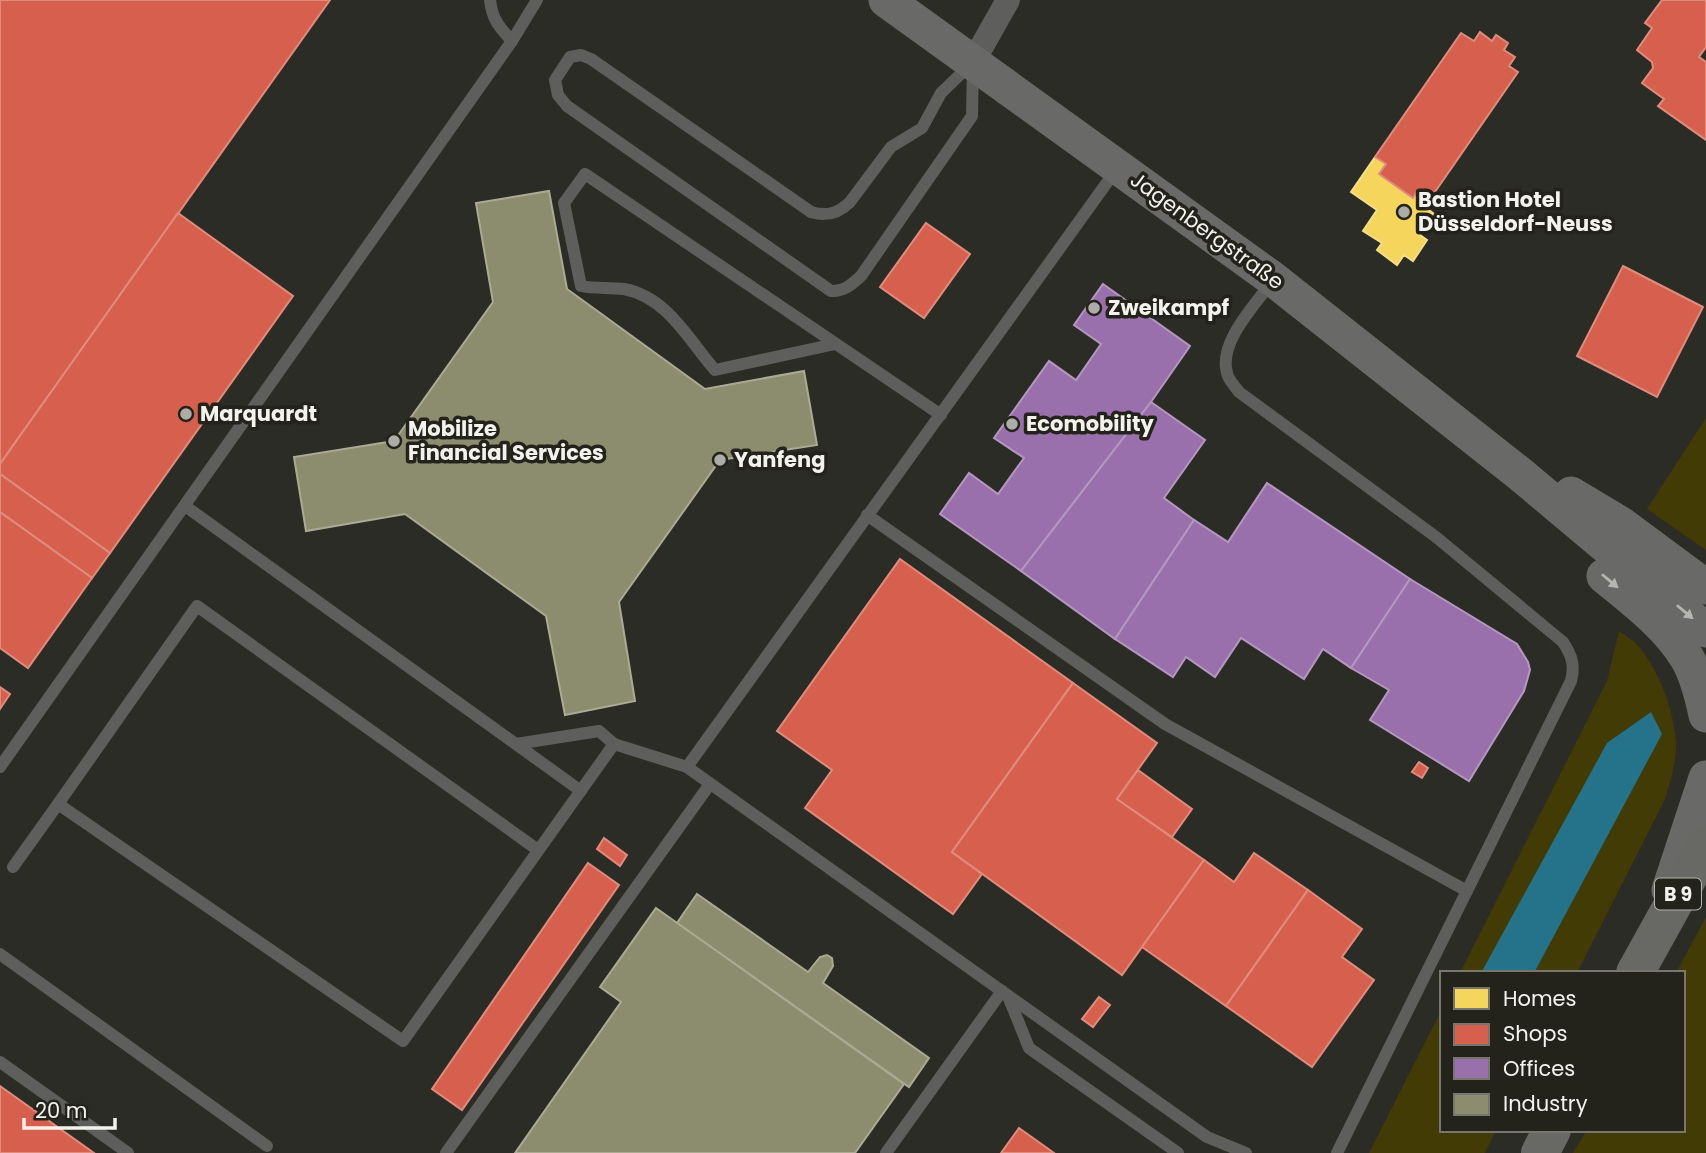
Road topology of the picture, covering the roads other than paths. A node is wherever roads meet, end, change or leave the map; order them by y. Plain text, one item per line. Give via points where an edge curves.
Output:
1 (490, 0) edge
2 (537, 0) edge
3 (886, 0) edge
4 (1008, 0) edge
5 (512, 41) junction
6 (973, 62) junction
7 (1119, 167) junction
8 (1273, 279) junction
9 (835, 344) junction
10 (941, 415) junction
11 (1520, 474) junction
12 (185, 506) junction
13 (867, 515) junction
14 (1706, 587) edge
15 (1706, 630) edge
16 (1706, 715) edge
17 (516, 744) junction
18 (614, 744) junction
19 (0, 767) edge
20 (687, 767) junction
21 (1706, 778) edge
22 (710, 784) junction
23 (581, 791) junction
24 (58, 804) junction
25 (1706, 845) edge
26 (538, 850) junction
27 (13, 867) dead end
28 (1467, 891) junction
29 (1706, 891) edge
30 (0, 954) edge
31 (1643, 958) edge
32 (1005, 993) junction
33 (0, 1062) edge
34 (1551, 1132) edge
35 (267, 1146) dead end
36 (128, 1153) edge
37 (446, 1153) edge
38 (886, 1153) edge
39 (1178, 1153) edge
40 (1246, 1153) edge
41 (1338, 1153) edge
42 (1540, 1153) edge

1 - 5 lane via 495,24
2 - 5 lane
3 - 6 street, Jagenbergstraße
4 - 6 street
5 - 12 lane
6 - 6 lane via 972,116 861,276 837,292 823,288 567,106 555,80 570,57 591,59 820,215 850,202 891,147 922,128 941,93
6 - 7 street, Jagenbergstraße
7 - 8 street, Jagenbergstraße
7 - 10 lane
8 - 11 street, Jagenbergstraße
8 - 28 lane via 1232,337 1225,356 1227,375 1239,392 1436,537 1563,642 1571,654 1571,681
9 - 9 lane via 585,174 564,203 581,286 624,289 646,297 673,316 715,370
9 - 10 lane
10 - 13 lane
11 - 14 street, Jagenbergstraße via 1558,485 1621,524
11 -> 15 street, Jagenbergstraße
11 -> 16 street, Jagenbergstraße via 1575,551 1658,621 1687,658
12 - 17 lane
12 - 19 lane
13 - 20 lane
13 - 28 lane via 1165,724
17 - 18 lane via 599,731
17 - 23 lane
18 - 20 lane
18 - 23 lane
20 - 22 lane
21 - 31 street
22 - 32 lane
22 - 37 lane
23 - 26 lane
24 - 26 lane via 403,1041
24 - 26 lane via 197,606
24 - 27 lane
25 - 31 main road, B 9
28 - 41 lane
29 - 31 main road, B 9
30 - 35 lane
32 - 38 lane
32 - 39 lane via 1028,1048
32 - 40 lane via 1207,1137
33 - 36 lane
34 - 42 main road

